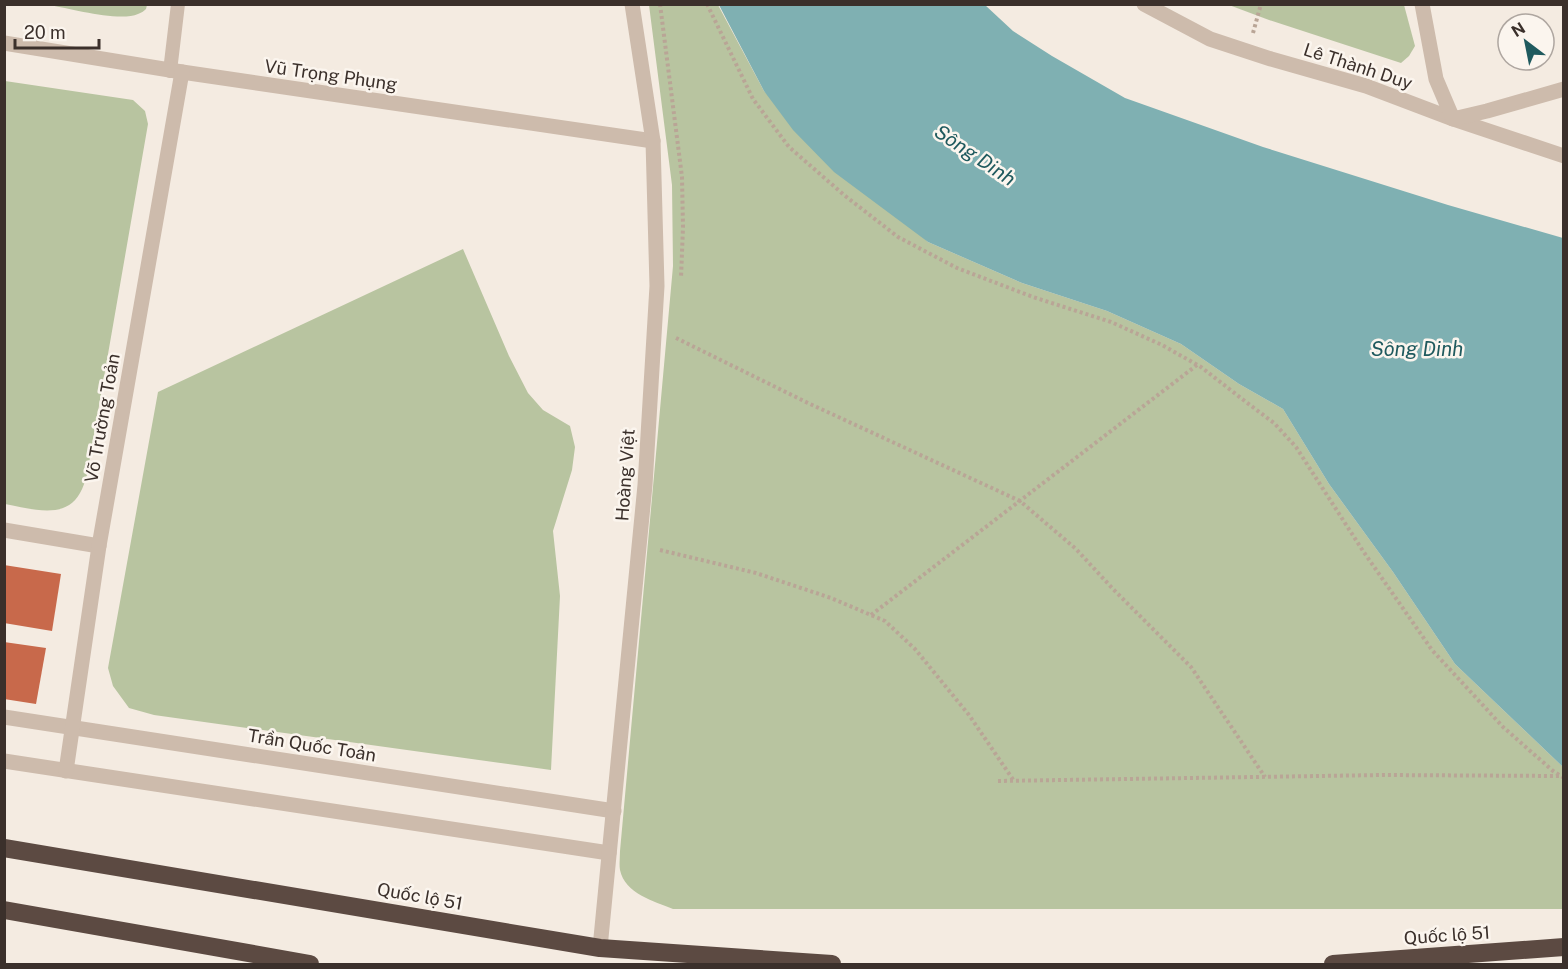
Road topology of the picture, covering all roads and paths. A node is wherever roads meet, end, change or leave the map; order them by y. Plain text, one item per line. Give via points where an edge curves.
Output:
1 (178, 4) edge
2 (632, 4) edge
3 (707, 4) edge
4 (1144, 4) edge
5 (1261, 4) edge
6 (1422, 4) edge
7 (4, 43) edge
8 (1247, 51) junction
9 (176, 72) junction
10 (1563, 89) edge
11 (1453, 119) junction
12 (653, 141) junction
13 (1563, 156) edge
14 (676, 338) dead end
15 (1197, 365) junction
16 (1020, 501) junction
17 (4, 530) edge
18 (99, 546) junction
19 (658, 550) dead end
20 (870, 615) junction
21 (4, 717) edge
22 (72, 728) junction
23 (4, 761) edge
24 (66, 771) junction
25 (1265, 777) junction
26 (1562, 777) edge
27 (998, 781) dead end
28 (1015, 781) junction
29 (614, 811) junction
30 (4, 848) edge
31 (609, 853) junction
32 (4, 910) edge
33 (1563, 947) edge
34 (600, 948) junction
35 (310, 964) edge
36 (832, 964) edge
37 (1333, 964) edge

1 - 9 lane
2 - 12 street, Hoàng Việt
3 - 15 path via 753,99 789,147 898,237 957,268 1111,322
4 - 8 street, Lê Thành Duy via 1210,39
5 - 8 path
6 - 11 street via 1436,79
7 - 9 street, Vũ Trọng Phụng
8 - 11 street, Lê Thành Duy via 1366,86
9 - 12 street, Vũ Trọng Phụng
9 - 18 street, Võ Trường Toản
10 - 11 street
11 - 13 street, Lê Thành Duy
12 - 29 street, Hoàng Việt via 657,286 646,474
14 - 16 path
15 - 16 path
15 - 26 path via 1274,423 1296,447 1432,650 1503,727
16 - 20 path
16 - 25 path via 1076,549 1191,667
17 - 18 street
18 - 22 street, Võ Trường Toản
19 - 20 path via 756,573
20 - 28 path via 885,621 915,649 969,715
21 - 22 street, Trần Quốc Toản
22 - 24 street, Võ Trường Toản
22 - 29 street, Trần Quốc Toản
23 - 24 street
24 - 31 street
25 - 26 path
25 - 28 path
27 - 28 path
29 - 31 street, Hoàng Việt
30 - 34 highway, Quốc lộ 51
31 - 34 street, Hoàng Việt
32 - 35 highway
33 - 37 highway, Quốc lộ 51
34 - 36 highway, Quốc lộ 51

